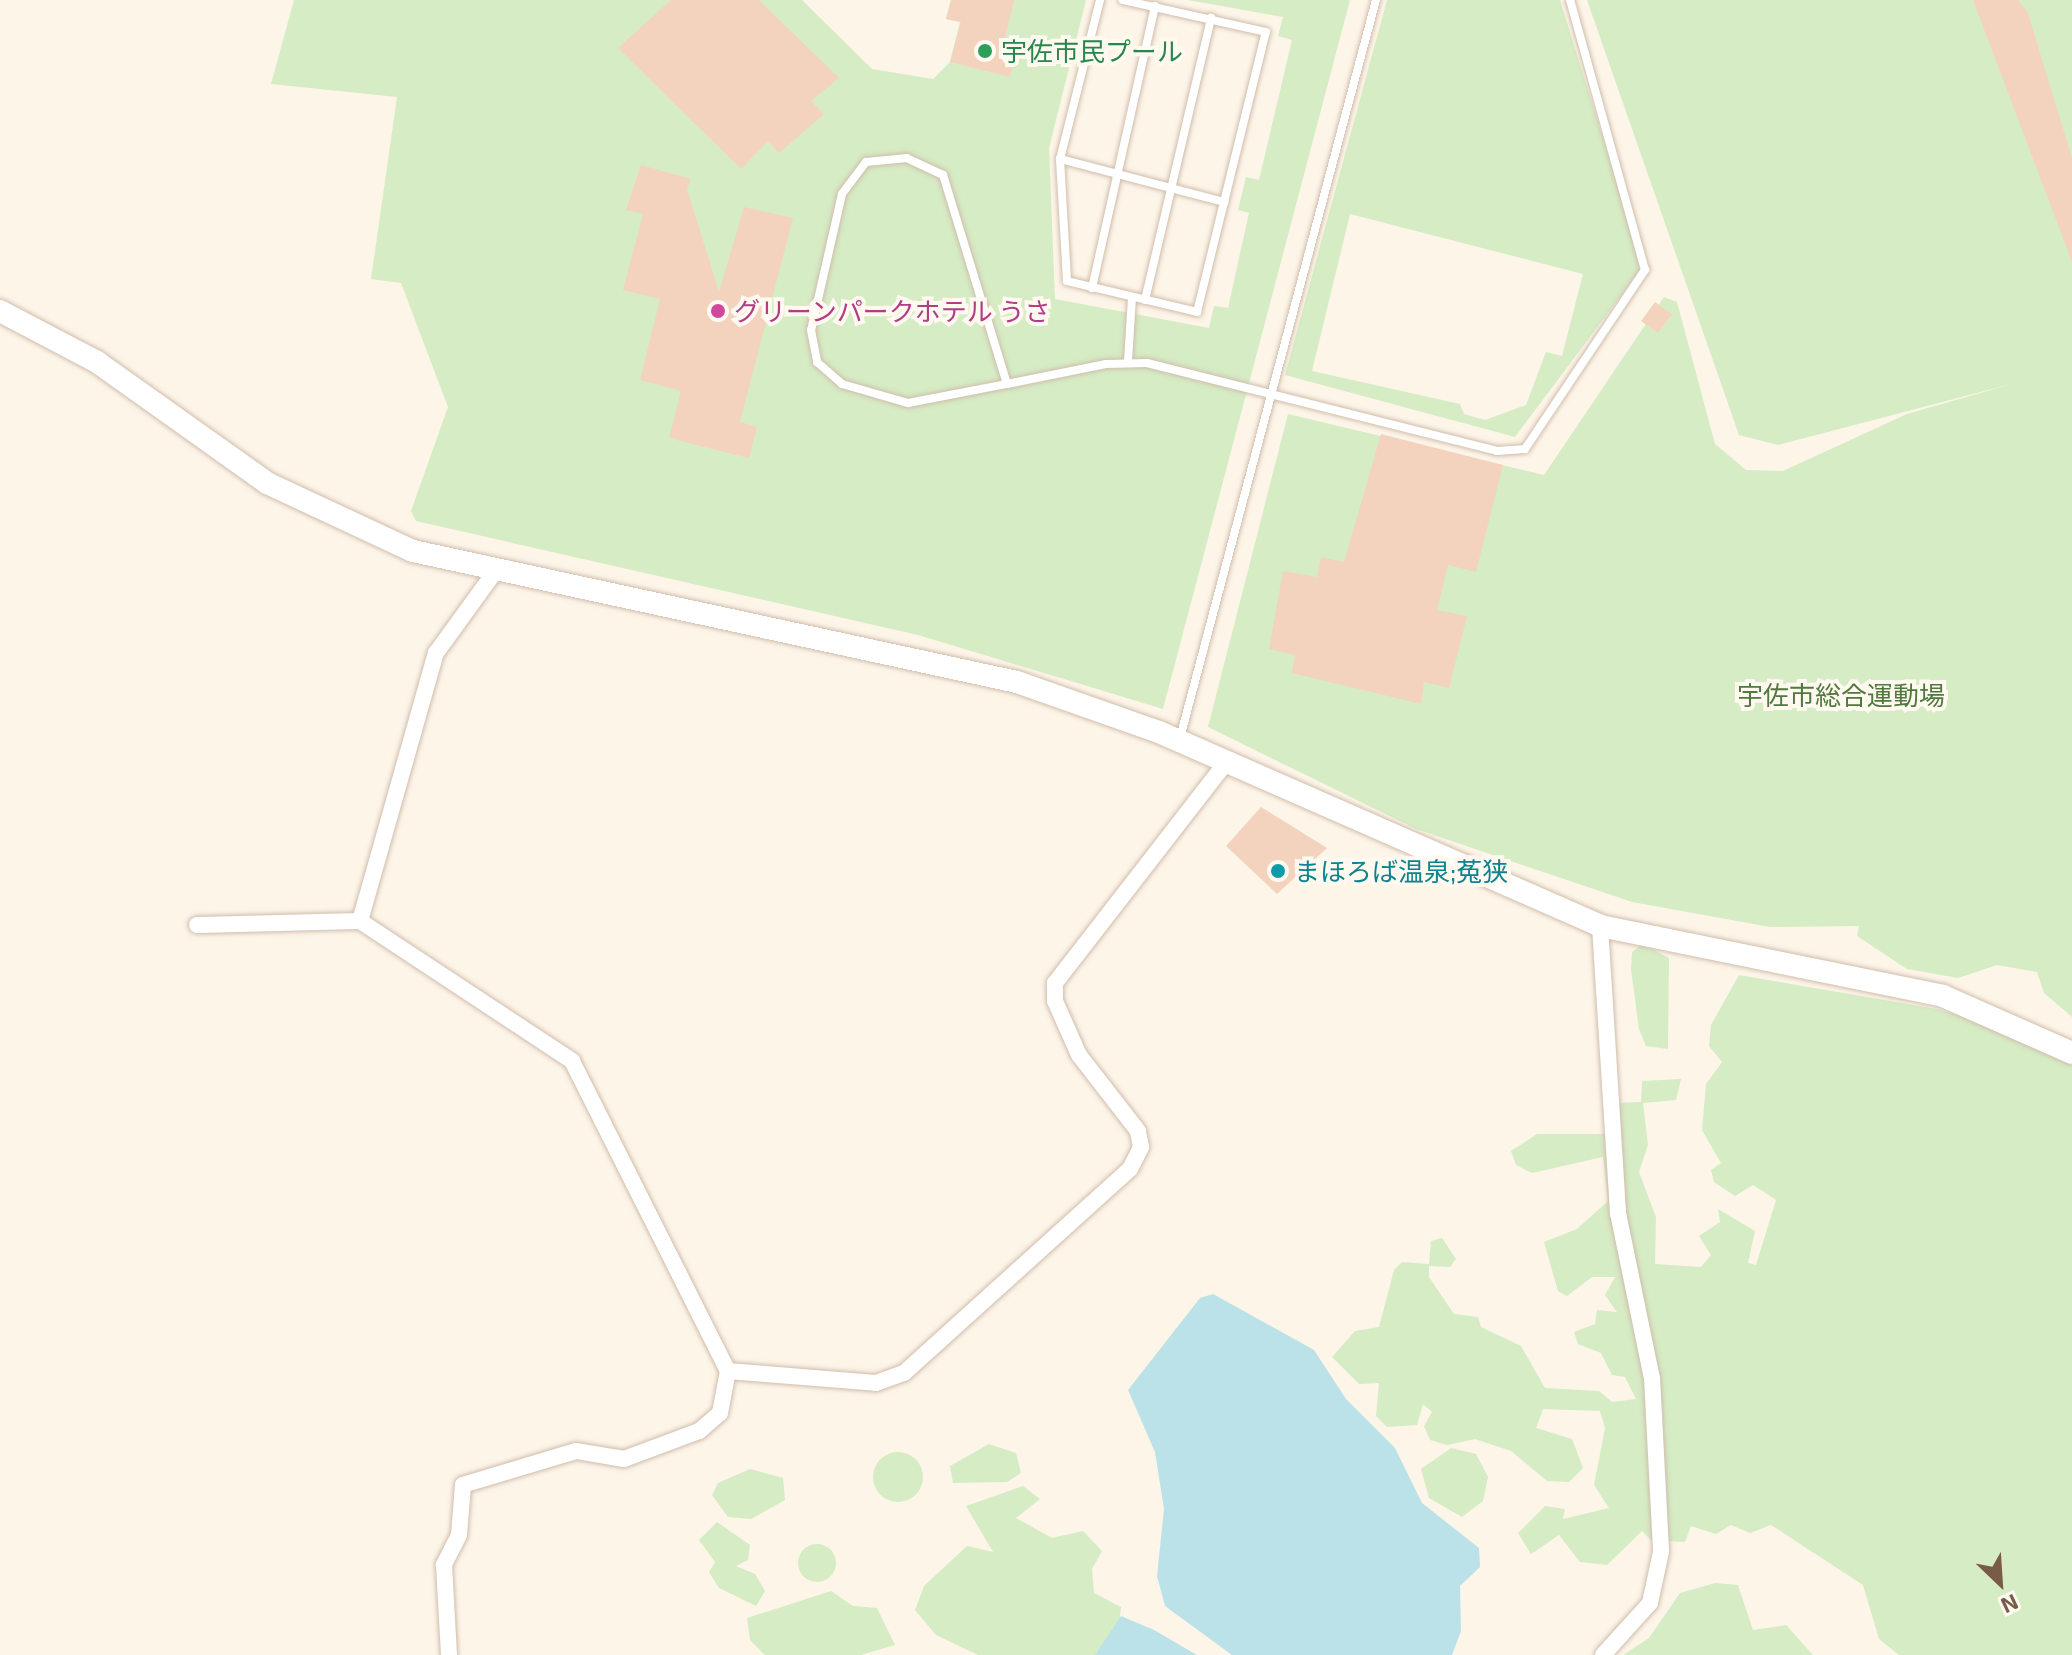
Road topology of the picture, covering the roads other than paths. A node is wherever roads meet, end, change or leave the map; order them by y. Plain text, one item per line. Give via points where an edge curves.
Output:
1 (1100, 0) edge
2 (1123, 0) edge
3 (1376, 0) edge
4 (1570, 0) edge
5 (1155, 6) junction
6 (1211, 18) junction
7 (1060, 159) junction
8 (1117, 174) junction
9 (1171, 188) junction
10 (1224, 202) junction
11 (1092, 288) junction
12 (1132, 297) junction
13 (1145, 300) junction
14 (0, 311) edge
15 (1128, 361) junction
16 (1007, 384) junction
17 (1269, 391) junction
18 (494, 573) junction
19 (1179, 741) junction
20 (1227, 761) junction
21 (360, 921) junction
22 (197, 925) dead end
23 (1600, 926) junction
24 (2072, 1053) edge
25 (728, 1371) junction
26 (449, 1655) edge
27 (1603, 1655) edge

1 - 7 lane
2 - 5 lane
3 - 17 lane
4 - 17 lane via 1645,270 1525,449 1497,451
5 - 6 lane
5 - 8 lane
6 - 9 lane
6 - 10 lane via 1266,32
7 - 8 lane
7 - 11 lane via 1067,281
8 - 9 lane
8 - 11 lane
9 - 10 lane
9 - 13 lane
10 - 13 lane via 1197,312
11 - 12 lane
12 - 13 lane
12 - 15 lane
14 - 18 street via 74,347 310,507 413,551
15 - 16 lane
15 - 17 lane
16 - 16 lane via 908,403 842,384 817,362 811,330 842,194 866,162 907,158 943,175
17 - 19 lane
18 - 19 street via 986,674
18 - 21 street via 436,653
19 - 20 street
20 - 23 street
20 - 25 street via 1055,983 1055,1001 1079,1055 1138,1131 1141,1147 1130,1169 904,1373 876,1383
21 - 22 street
21 - 25 street via 583,1072
23 - 24 street via 1943,996
23 - 27 street via 1618,1213 1652,1378 1661,1552 1658,1584 1641,1618
25 - 26 street via 720,1413 699,1431 624,1459 576,1451 463,1485 459,1535 444,1565

